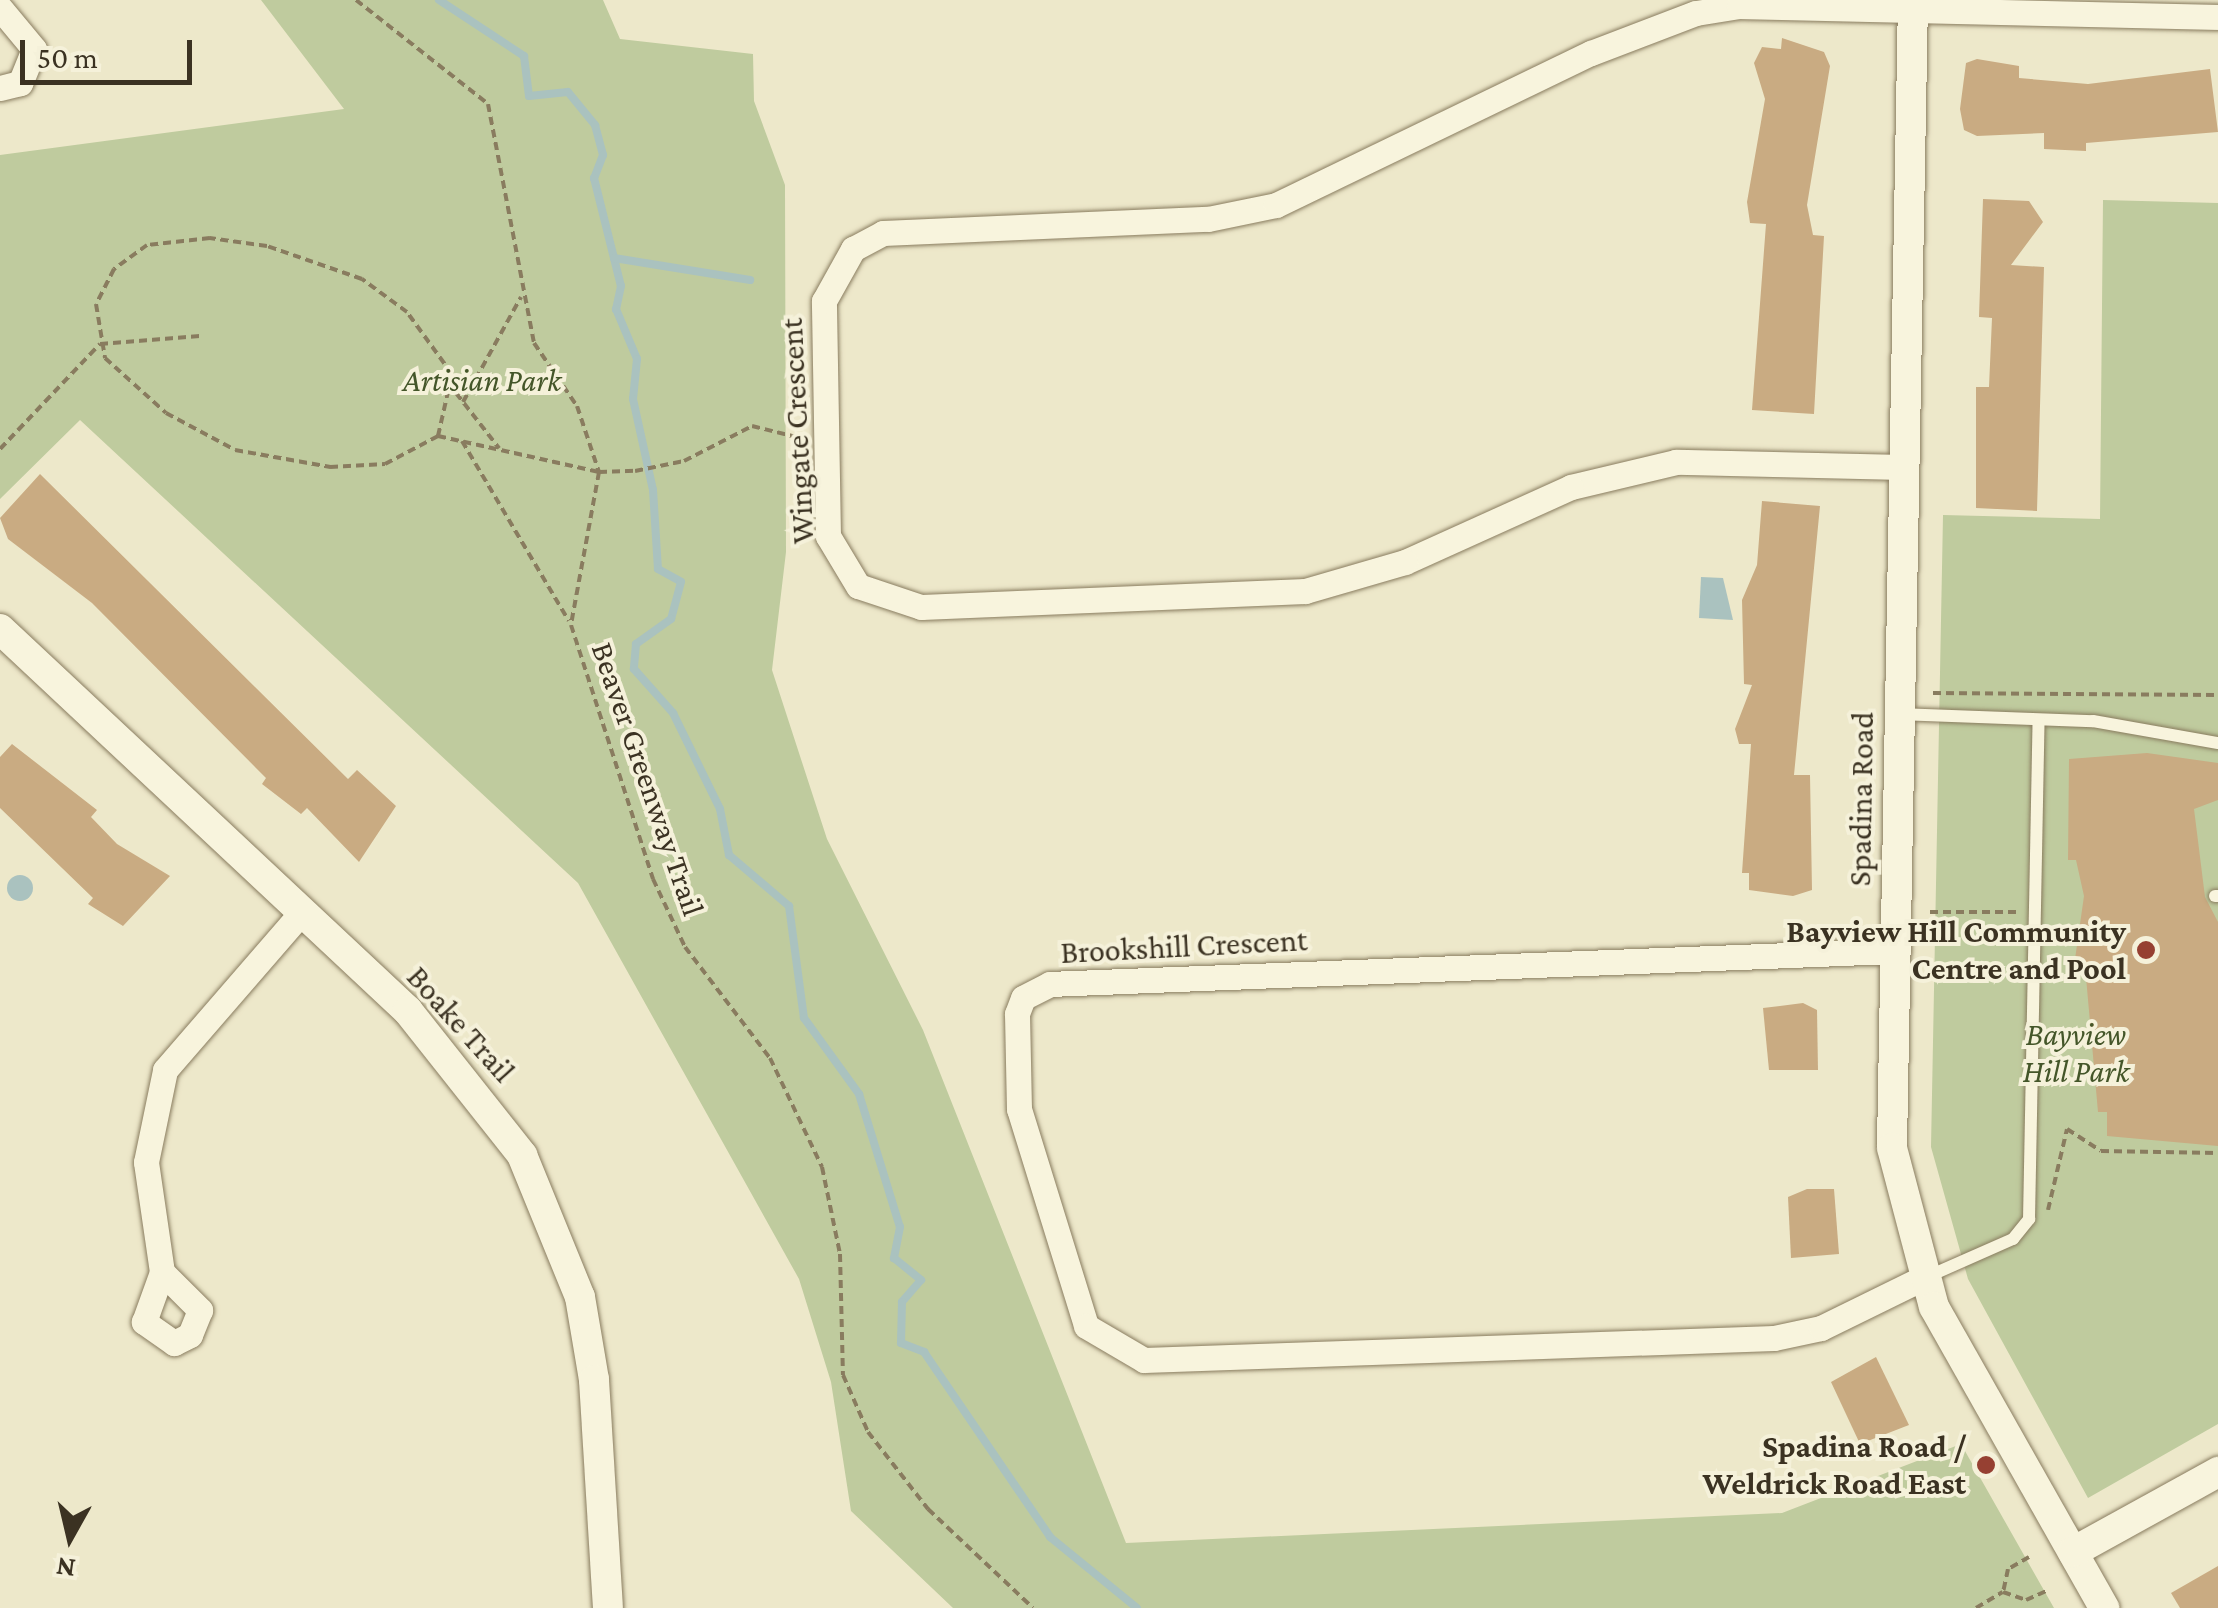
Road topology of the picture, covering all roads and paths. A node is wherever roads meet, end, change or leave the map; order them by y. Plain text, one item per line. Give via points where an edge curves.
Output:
1 (356, 0) edge
2 (1913, 6) edge
3 (0, 8) edge
4 (2218, 17) edge
5 (0, 88) edge
6 (521, 296) junction
7 (200, 336) dead end
8 (100, 344) junction
9 (454, 390) junction
10 (463, 402) junction
11 (438, 436) junction
12 (462, 441) junction
13 (826, 445) junction
14 (0, 448) edge
15 (499, 448) junction
16 (1903, 467) junction
17 (599, 472) junction
18 (571, 625) junction
19 (0, 629) edge
20 (1932, 693) dead end
21 (2218, 696) edge
22 (1897, 714) junction
23 (2039, 720) junction
24 (2218, 744) edge
25 (1930, 912) dead end
26 (2036, 912) junction
27 (300, 914) junction
28 (1892, 951) junction
29 (2218, 1153) edge
30 (2042, 1229) dead end
31 (162, 1272) dead end
32 (1924, 1278) junction
33 (2218, 1472) edge
34 (2073, 1552) junction
35 (2028, 1557) dead end
36 (2048, 1590) dead end
37 (2003, 1592) junction
38 (608, 1608) edge
39 (1033, 1608) edge
40 (1976, 1608) edge
41 (2104, 1608) edge

1 - 6 path, Beaver Greenway Trail via 488,104
2 - 4 street, Wingate Crescent
2 - 13 street, Wingate Crescent via 1696,13 1592,52 1276,205 1208,218 883,233 853,249 824,301
2 - 16 street, Spadina Road
3 - 5 street via 34,49 28,72
6 - 10 path
6 - 17 path, Beaver Greenway Trail via 534,343 577,406
7 - 8 path
8 - 9 path via 96,304 114,269 147,245 210,238 266,246 362,279 408,312 441,354
8 - 11 path via 166,413 234,450 330,467 385,464
8 - 14 path
9 - 10 path
9 - 11 path
10 - 15 path
11 - 12 path
12 - 15 path
12 - 18 path
13 - 16 street, Wingate Crescent via 835,558 884,601 922,607 1305,591 1419,556 1571,487 1676,462
13 - 17 path via 752,426 668,464
15 - 17 path
16 - 22 street, Spadina Road
17 - 18 path, Beaver Greenway Trail
18 - 39 path, Beaver Greenway Trail via 653,879 685,947 770,1058 822,1167 840,1254 844,1375 868,1432 928,1509
19 - 27 street, Boake Trail
20 - 21 path
22 - 23 lane
22 - 28 street, Spadina Road
23 - 24 lane
23 - 26 lane
25 - 26 path
26 - 32 lane via 2028,1220 2013,1239
27 - 31 street via 164,1070 146,1162
27 - 38 street, Boake Trail via 468,1076 543,1197 580,1297 594,1380
28 - 32 street, Spadina Road via 1892,1148
28 - 32 street, Brookshill Crescent via 1050,984 1023,998 1017,1014 1019,1109 1086,1326 1144,1360 1774,1338 1821,1328
29 - 30 path via 2101,1151 2067,1130
32 - 34 street, Spadina Road
33 - 34 street
34 - 41 street, Spadina Road
35 - 37 path via 2008,1569
36 - 37 path via 2026,1600
37 - 40 path

